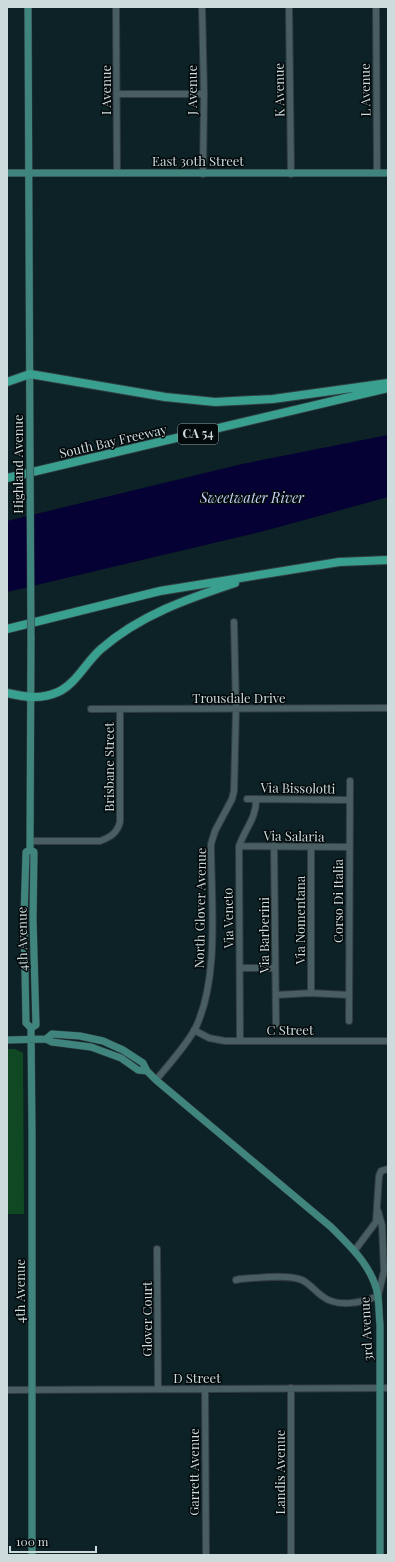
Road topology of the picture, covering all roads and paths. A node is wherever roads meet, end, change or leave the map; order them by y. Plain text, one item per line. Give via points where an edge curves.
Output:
1 (28, 7) edge
2 (116, 7) edge
3 (202, 7) edge
4 (289, 7) edge
5 (376, 7) edge
6 (117, 94) junction
7 (204, 94) junction
8 (7, 173) edge
9 (117, 173) junction
10 (377, 173) junction
11 (388, 173) edge
12 (30, 174) junction
13 (203, 174) junction
14 (291, 174) junction
15 (30, 374) junction
16 (7, 382) edge
17 (388, 383) edge
18 (388, 388) edge
19 (7, 478) edge
20 (388, 560) edge
21 (260, 575) junction
22 (234, 622) dead end
23 (7, 629) edge
24 (7, 693) edge
25 (32, 698) junction
26 (91, 708) dead end
27 (388, 708) edge
28 (120, 709) junction
29 (236, 709) junction
30 (350, 781) dead end
31 (248, 799) dead end
32 (256, 799) junction
33 (349, 800) junction
34 (31, 824) joint
35 (30, 841) junction
36 (239, 846) junction
37 (274, 846) junction
38 (311, 847) junction
39 (349, 847) junction
40 (240, 968) junction
41 (275, 968) junction
42 (311, 993) junction
43 (276, 995) junction
44 (348, 995) junction
45 (349, 1021) dead end
46 (276, 1024) dead end
47 (194, 1030) junction
48 (7, 1040) edge
49 (30, 1040) junction
50 (240, 1041) junction
51 (388, 1041) edge
52 (156, 1080) junction
53 (388, 1169) edge
54 (378, 1211) junction
55 (157, 1249) dead end
56 (355, 1250) junction
57 (236, 1280) dead end
58 (378, 1296) junction
59 (291, 1388) junction
60 (380, 1388) junction
61 (388, 1388) edge
62 (158, 1389) junction
63 (205, 1389) junction
64 (7, 1390) edge
65 (32, 1390) junction
66 (32, 1555) edge
67 (206, 1555) edge
68 (292, 1555) edge
69 (380, 1555) edge

1 - 12 main road, Highland Avenue
2 - 6 street, I Avenue
3 - 7 street, J Avenue
4 - 14 street, K Avenue
5 - 10 street, L Avenue
6 - 7 street
6 - 9 street, I Avenue
7 - 13 street, J Avenue
8 - 12 main road, East 30th Street
9 - 12 main road, East 30th Street
9 - 13 main road, East 30th Street
10 - 11 main road, East 30th Street
10 - 14 main road, East 30th Street
12 - 15 main road, Highland Avenue
13 - 14 main road, East 30th Street
15 - 16 highway
15 - 17 highway via 165,397 215,402 273,399
15 - 25 main road, Highland Avenue, bridge
18 - 19 highway, South Bay Freeway / CA 54
20 - 21 highway via 339,562
21 - 23 highway via 160,591
21 - 25 highway via 159,610 128,628 101,649 71,683 58,692
22 - 29 street, North Glover Avenue
24 - 25 highway
25 - 34 main road, Highland Avenue
26 - 28 street, Trousdale Drive
27 - 29 street, Trousdale Drive
28 - 29 street, Trousdale Drive
28 - 35 street, Brisbane Street via 120,822 116,832 100,841
29 - 47 street, North Glover Avenue via 234,791 211,844 211,971 208,992
30 - 33 street, Corso Di Italia
31 - 32 street, Via Bissolotti
32 - 33 street, Via Bissolotti
32 - 36 street, Via Veneto via 255,815
33 - 39 street, Corso Di Italia
34 - 35 main road, 4th Avenue
35 - 49 main road, 4th Avenue via 30,850 34,852 36,1025 31,1028
36 - 37 street, Via Salaria
36 - 40 street, Via Veneto
37 - 38 street, Via Salaria
37 - 41 street, Via Barberini
38 - 39 street, Via Salaria
38 - 42 street, Via Nomentana
39 - 44 street, Corso Di Italia
40 - 41 street
40 - 50 street, Via Veneto
41 - 43 street, Via Barberini
42 - 43 street
42 - 44 street
43 - 46 street, Via Barberini
44 - 45 street, Corso Di Italia
47 - 50 street, C Street via 214,1039
47 - 52 street, North Glover Avenue
48 - 49 main road
49 - 52 main road via 46,1039 52,1034 103,1041 140,1060
49 - 65 main road, 4th Avenue
50 - 51 street, C Street
52 - 56 main road, 3rd Avenue
53 - 54 street via 381,1171 379,1176
54 - 56 street via 374,1227
54 - 58 street via 382,1225 384,1271
55 - 62 street, Glover Court
56 - 58 main road, 3rd Avenue via 372,1276
57 - 58 street via 302,1280 328,1300 340,1303 365,1301
58 - 60 main road, 3rd Avenue
59 - 60 street, D Street
59 - 63 street, D Street
59 - 68 street, Landis Avenue
60 - 61 street, D Street
60 - 69 main road, 3rd Avenue
62 - 63 street, D Street
62 - 65 street, D Street
63 - 67 street, Garrett Avenue
64 - 65 street, D Street
65 - 66 main road, 4th Avenue

